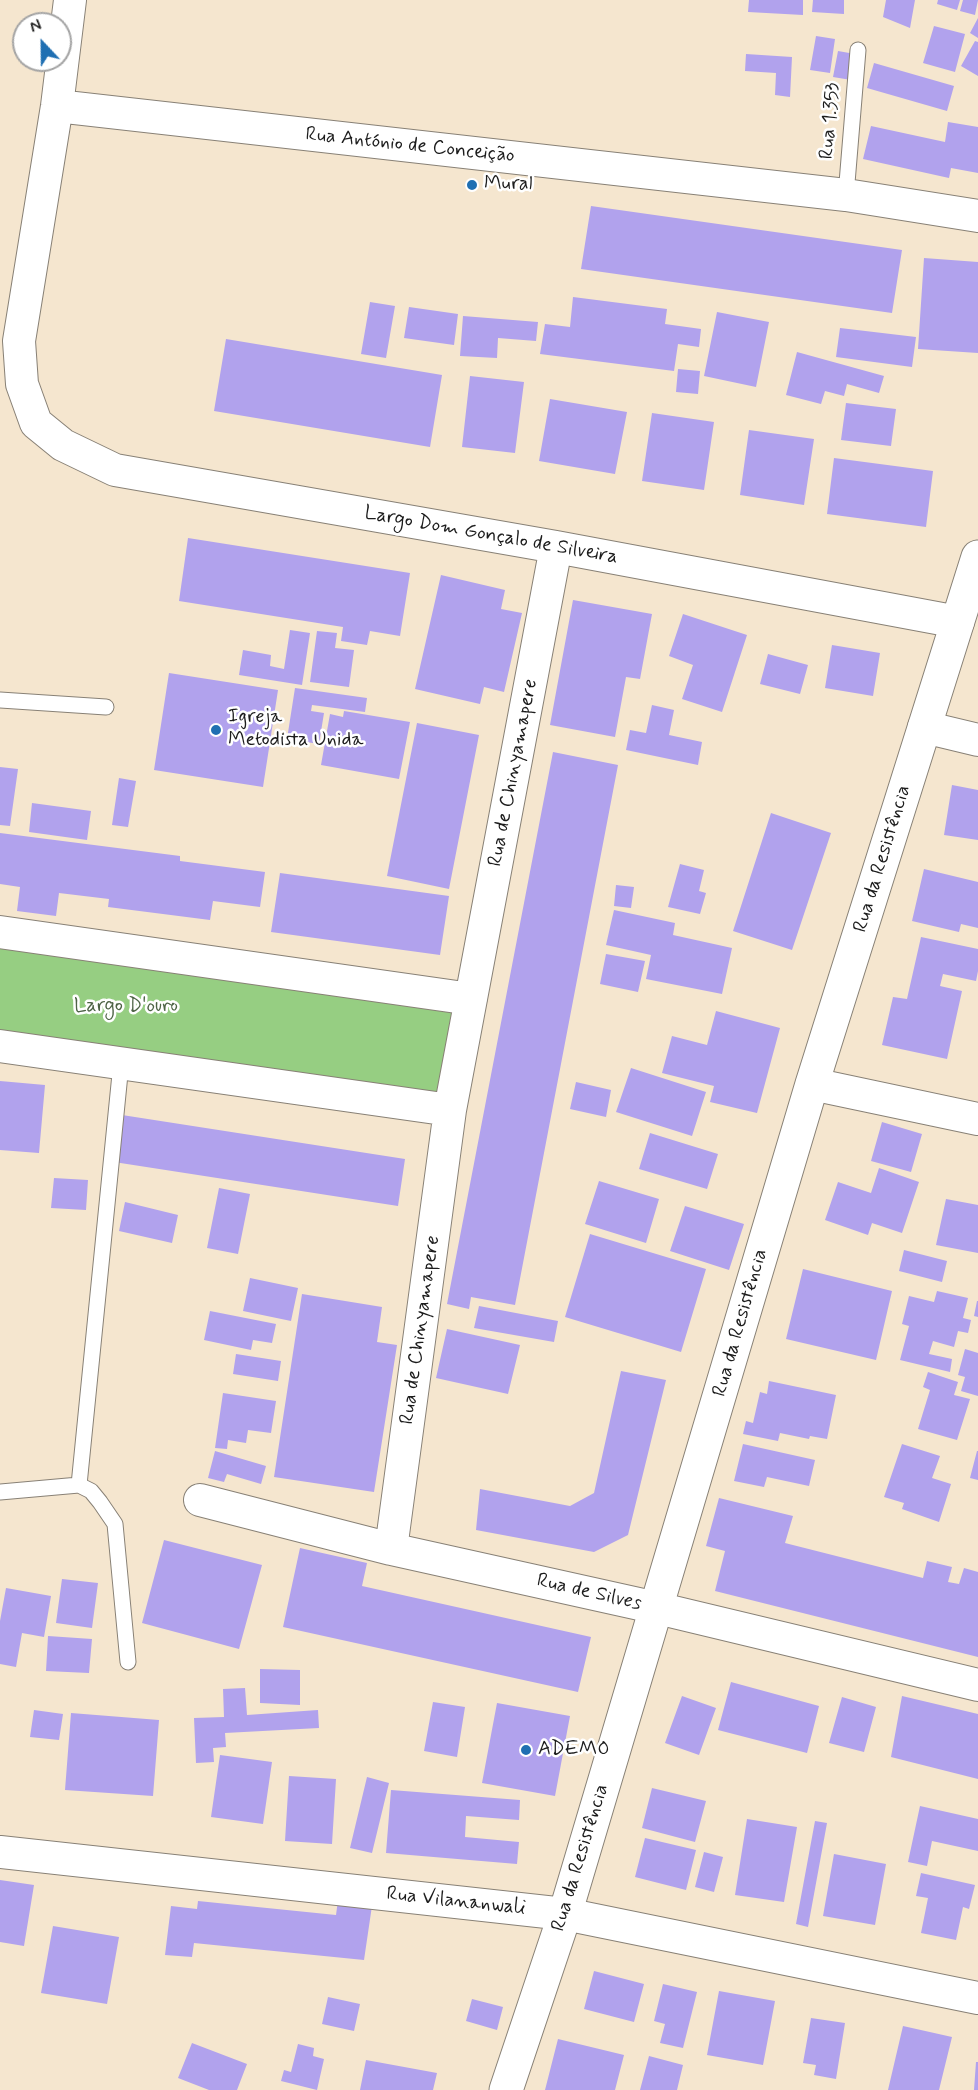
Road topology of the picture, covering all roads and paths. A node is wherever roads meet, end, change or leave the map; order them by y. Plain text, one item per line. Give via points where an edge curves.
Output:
1 (70, 0) edge
2 (858, 51) dead end
3 (57, 106) junction
4 (846, 195) junction
5 (978, 216) edge
6 (556, 547) junction
7 (978, 557) edge
8 (958, 622) junction
9 (0, 700) edge
10 (106, 707) dead end
11 (924, 727) junction
12 (978, 740) edge
13 (0, 932) edge
14 (471, 999) junction
15 (0, 1046) edge
16 (121, 1064) junction
17 (812, 1084) junction
18 (450, 1110) junction
19 (978, 1119) edge
20 (79, 1485) junction
21 (0, 1492) edge
22 (200, 1500) dead end
23 (392, 1549) junction
24 (657, 1608) junction
25 (128, 1662) dead end
26 (978, 1684) edge
27 (0, 1852) edge
28 (565, 1914) junction
29 (978, 1998) edge
30 (506, 2090) edge

1 - 3 street
2 - 4 lane, Rua 1.353
3 - 4 street, Rua António de Conceição
3 - 6 street, Largo Dom Gonçalo de Silveira via 19,341 22,384 36,423 63,445 115,470
4 - 5 street, Rua António de Conceição
6 - 8 street, Largo Dom Gonçalo de Silveira
6 - 14 street, Rua de Chinyamapere
7 - 8 street, Rua da Resistência
8 - 11 street, Rua da Resistência
9 - 10 lane
11 - 12 street
11 - 17 street, Rua da Resistência
13 - 14 street
14 - 18 street, Rua de Chinyamapere
15 - 16 street
16 - 18 street
16 - 20 lane
17 - 19 street
17 - 24 street, Rua da Resistência
18 - 23 street, Rua de Chinyamapere
20 - 21 lane
20 - 25 lane via 91,1491 115,1524
22 - 23 street, Rua de Silves
23 - 24 street, Rua de Silves
24 - 26 street, Rua de Silves
24 - 28 street, Rua da Resistência
27 - 28 street, Rua Vilananwali
28 - 29 street, Rua Vilananwali
28 - 30 street, Rua da Resistência

